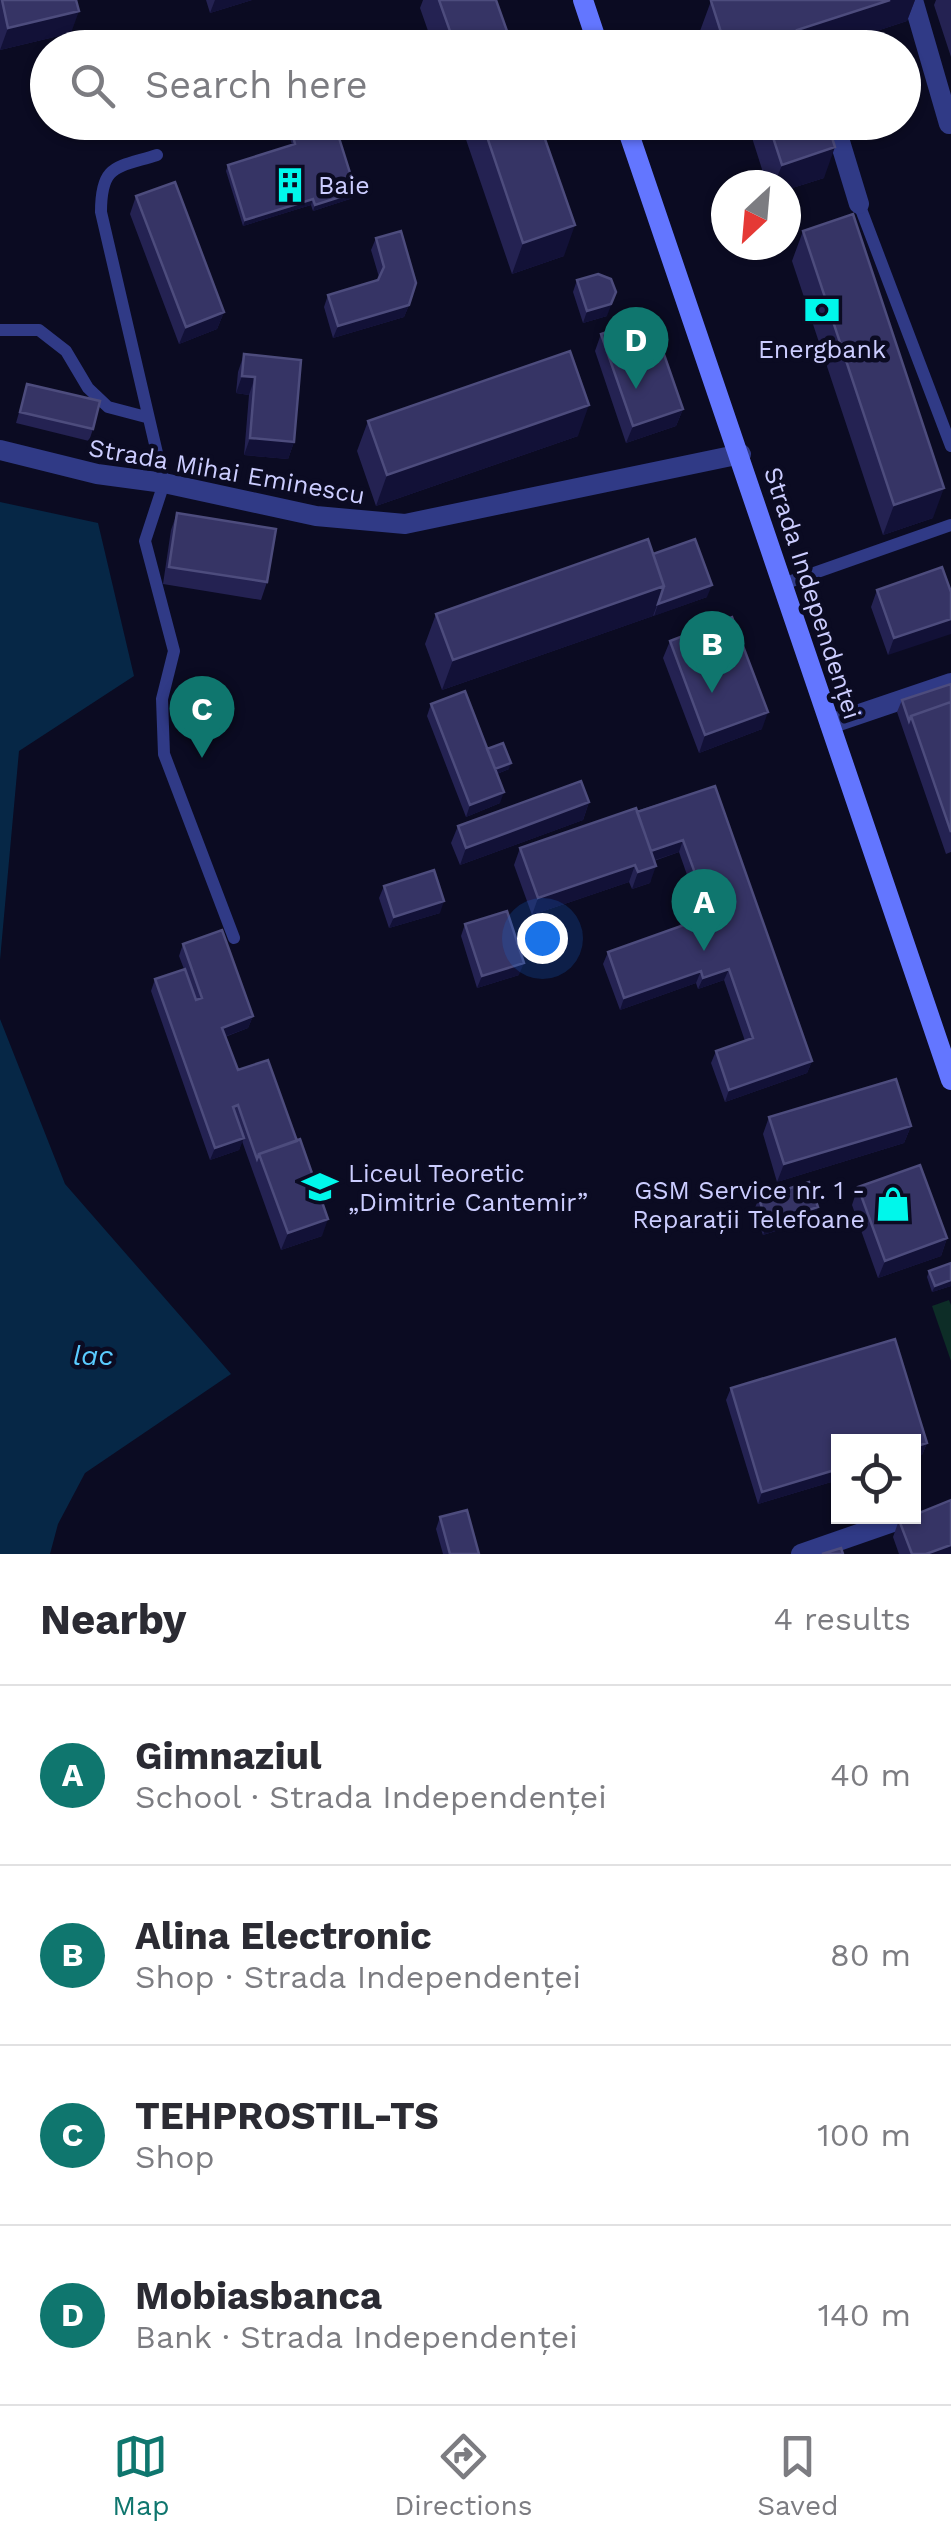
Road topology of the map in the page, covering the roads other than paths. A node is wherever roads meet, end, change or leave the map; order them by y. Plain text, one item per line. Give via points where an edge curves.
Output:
1 (912, 0) edge
2 (586, 1) edge
3 (594, 30) edge
4 (926, 44) junction
5 (921, 46) edge
6 (949, 124) edge
7 (631, 140) edge
8 (839, 140) edge
9 (157, 155) dead end
10 (859, 204) joint
11 (0, 330) edge
12 (146, 417) junction
13 (951, 446) edge
14 (0, 450) edge
15 (740, 454) junction
16 (164, 482) junction
17 (951, 525) edge
18 (783, 584) junction
19 (951, 683) edge
20 (830, 724) junction
21 (234, 938) dead end
22 (951, 1080) edge
23 (890, 1524) edge
24 (801, 1554) edge

1 - 4 street
2 - 3 main road
4 - 5 street
4 - 6 street
7 - 15 main road, Strada Independenței
8 - 10 street
9 - 12 lane via 110,170 101,183 101,212
10 - 13 lane
11 - 12 lane via 39,330 66,351 108,407
12 - 16 lane
14 - 16 street, Strada Mihai Eminescu
15 - 16 street, Strada Mihai Eminescu via 405,524 316,516
15 - 18 main road, Strada Independenței
16 - 21 lane via 145,541 174,651 162,699 164,754
17 - 18 lane
18 - 20 main road, Strada Independenței
19 - 20 street
20 - 22 main road, Strada Independenței
23 - 24 street

